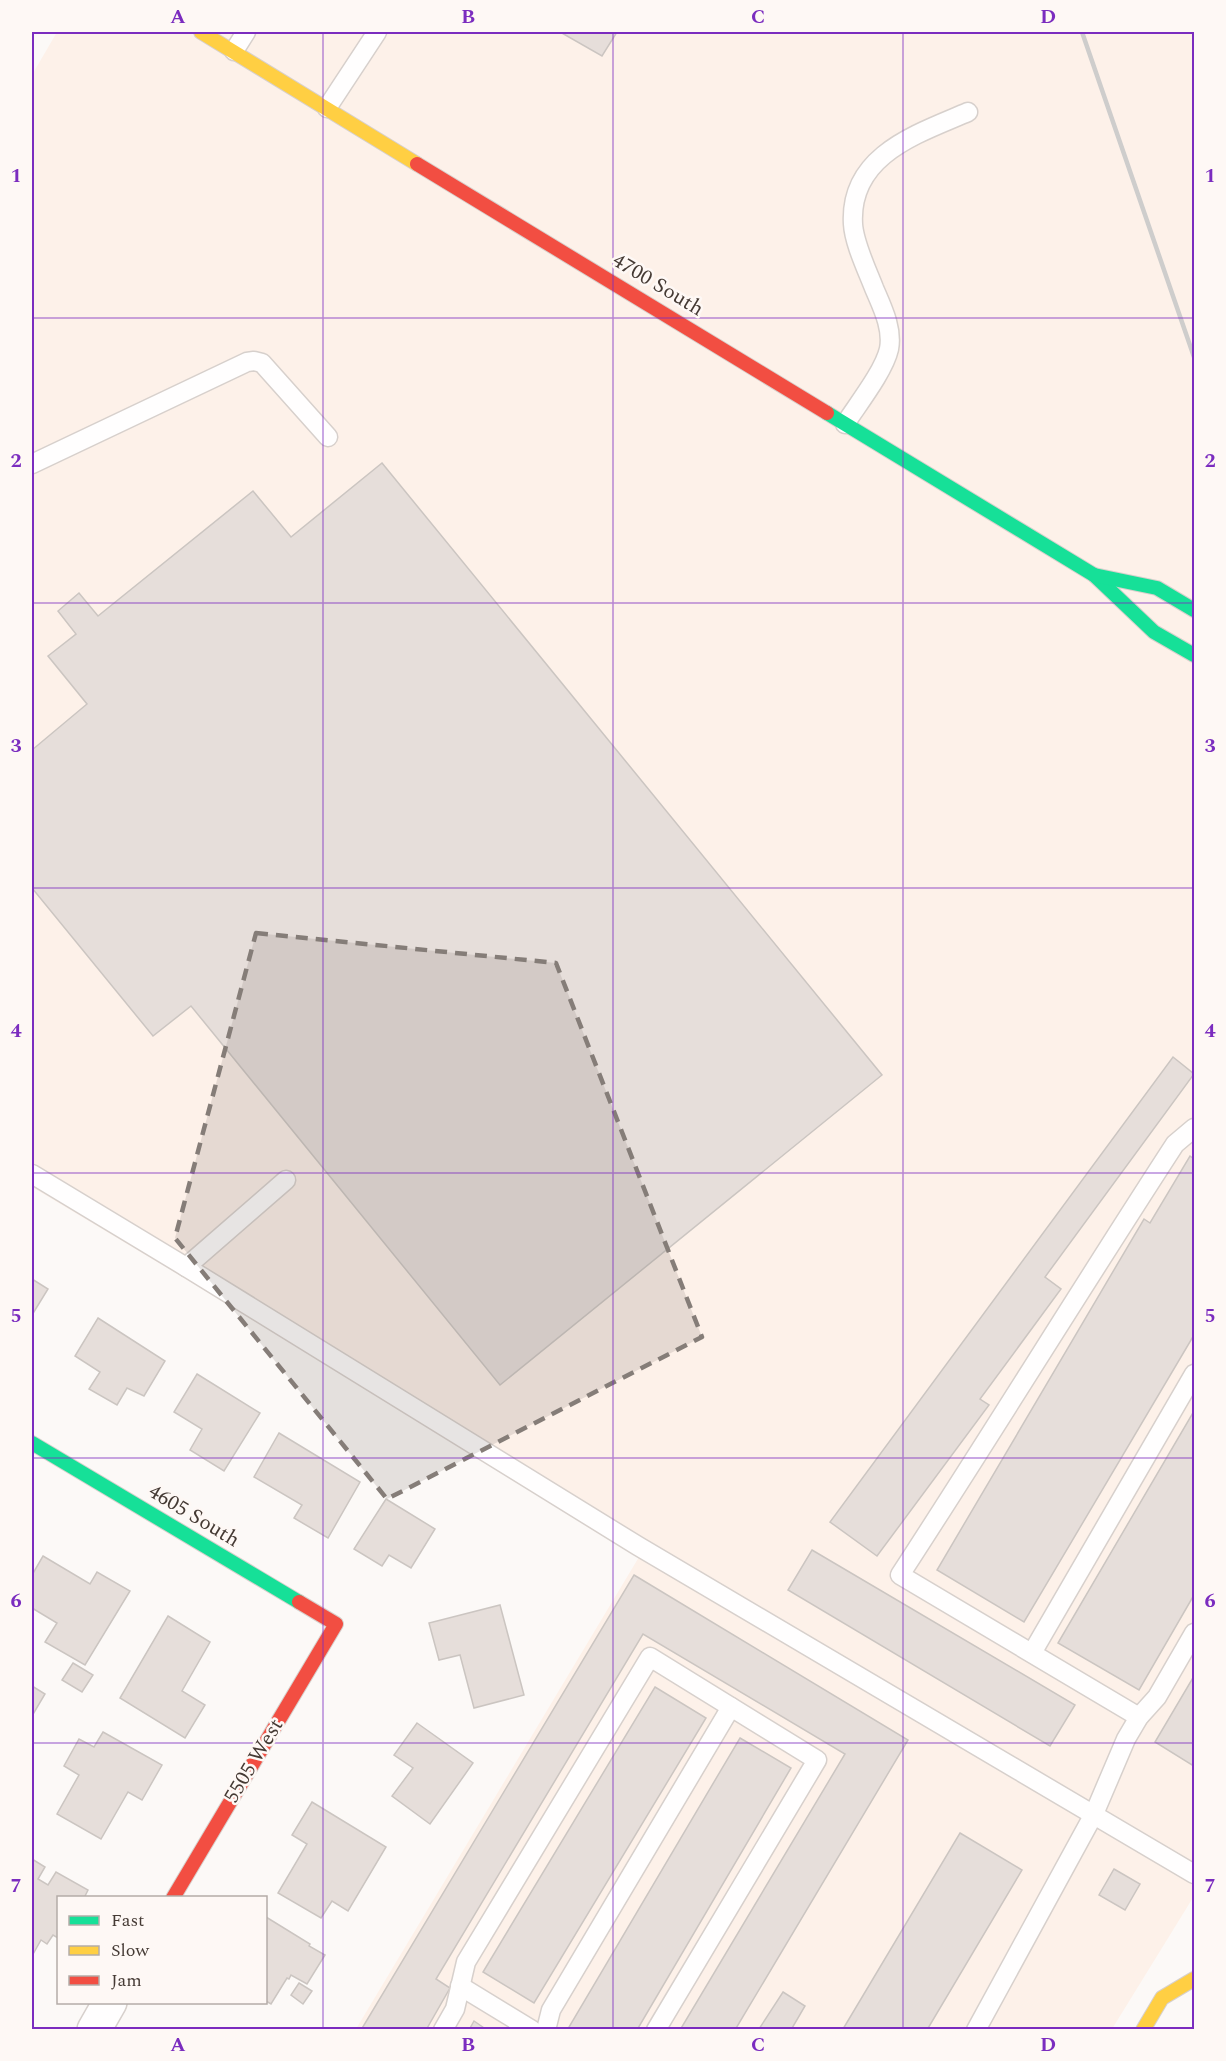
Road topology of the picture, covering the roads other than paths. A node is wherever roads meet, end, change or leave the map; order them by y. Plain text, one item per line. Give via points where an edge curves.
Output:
1 (201, 32) edge
2 (246, 32) edge
3 (377, 32) edge
4 (234, 51) junction
5 (327, 108) junction
6 (968, 112) dead end
7 (845, 424) junction
8 (328, 437) dead end
9 (32, 464) edge
10 (1094, 574) junction
11 (1194, 610) edge
12 (1194, 655) edge
13 (1194, 1128) edge
14 (32, 1174) edge
15 (286, 1180) dead end
16 (186, 1267) junction
17 (1194, 1374) edge
18 (32, 1444) edge
19 (336, 1624) joint
20 (1194, 1633) edge
21 (1032, 1653) junction
22 (731, 1707) junction
23 (1139, 1717) junction
24 (1094, 1814) junction
25 (1194, 1874) edge
26 (174, 1896) edge
27 (1194, 1979) edge
28 (460, 1986) junction
29 (109, 2004) edge
30 (94, 2030) edge
31 (443, 2030) edge
32 (532, 2030) edge
33 (546, 2030) edge
34 (656, 2030) edge
35 (976, 2030) edge
36 (1143, 2030) edge

1 - 4 main road, 4700 South
2 - 4 lane
3 - 5 lane
4 - 5 main road, 4700 South
5 - 7 main road, 4700 South
6 - 7 lane via 906,138 880,157 864,178 854,204 853,225 890,331 889,350
7 - 10 main road, 4700 South
8 - 9 lane via 262,363 255,361
10 - 11 main road, 4700 South via 1157,588
10 - 12 main road, 4700 South via 1154,632
13 - 21 lane via 1175,1144 900,1575
14 - 16 lane
15 - 16 lane
16 - 24 lane via 638,1546
17 - 21 lane
18 - 19 main road, 4605 South
19 - 26 main road, 5505 West
20 - 23 lane via 1157,1697
21 - 23 lane
22 - 28 lane via 650,1657 466,1962
22 - 33 lane via 551,2010
22 - 34 lane via 817,1760
23 - 24 lane
24 - 25 lane
24 - 35 lane
27 - 36 main road via 1162,1998
28 - 31 lane via 455,2008
28 - 32 lane
29 - 30 street

